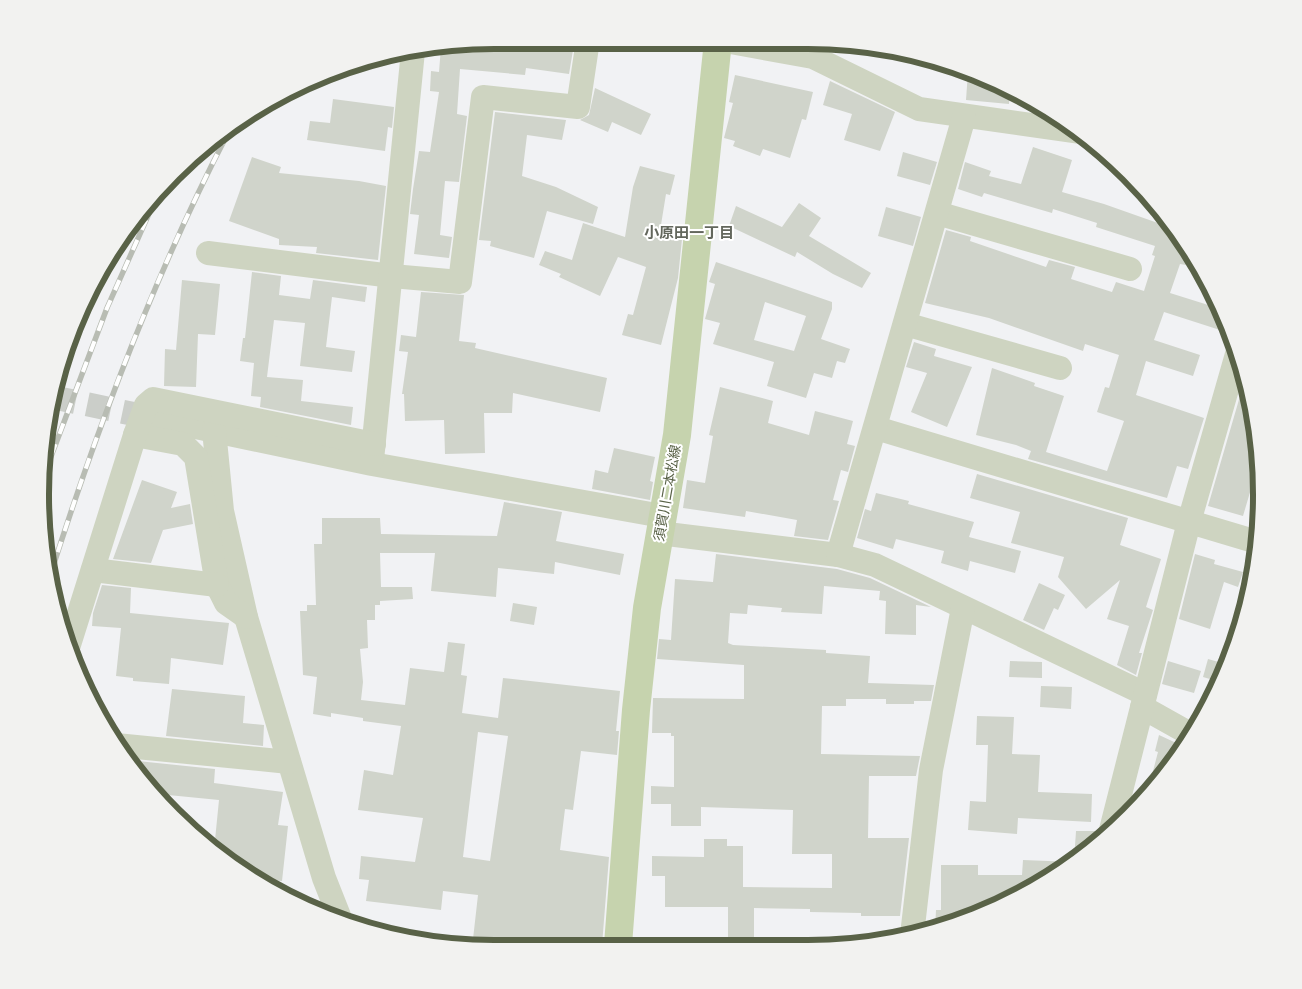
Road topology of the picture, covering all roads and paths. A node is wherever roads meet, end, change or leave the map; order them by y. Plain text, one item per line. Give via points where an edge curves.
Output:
1 (587, 49) edge
2 (717, 49) edge
3 (768, 49) edge
4 (412, 56) edge
5 (964, 117) junction
6 (1063, 130) edge
7 (937, 213) junction
8 (208, 253) dead end
9 (1130, 270) dead end
10 (392, 276) junction
11 (905, 324) junction
12 (1060, 368) dead end
13 (1235, 369) edge
14 (153, 418) tunnel mouth
15 (876, 428) junction
16 (214, 430) junction
17 (135, 435) junction
18 (373, 454) junction
19 (1189, 522) junction
20 (660, 524) junction
21 (1250, 540) edge
22 (838, 555) junction
23 (93, 570) junction
24 (217, 584) junction
25 (963, 608) junction
26 (246, 617) junction
27 (72, 637) edge
28 (1144, 701) junction
29 (1185, 730) edge
30 (127, 746) edge
31 (289, 762) junction
32 (1114, 818) edge
33 (337, 911) edge
34 (913, 927) edge
35 (618, 940) edge

1 - 10 street via 578,107 484,97 460,282
2 - 20 main road, 須賀川二本松線 via 677,435
3 - 5 street via 812,57 919,109
4 - 10 street
5 - 6 street
5 - 7 street
7 - 9 street
7 - 11 street
8 - 10 street
10 - 18 street
11 - 12 street
11 - 15 street
13 - 19 street
14 - 16 street
15 - 19 street
15 - 22 street
16 - 18 street
16 - 26 street via 222,511
17 - 18 street via 146,405 153,399
17 - 23 street
17 - 24 street via 184,444 196,457
18 - 20 street
19 - 21 street
19 - 28 street
20 - 22 street
20 - 35 main road, 須賀川二本松線 via 636,710
22 - 25 street via 875,565
23 - 24 street
23 - 27 street
24 - 26 street via 226,603
25 - 28 street
25 - 34 street via 931,770
26 - 31 street
28 - 29 street
28 - 32 street
30 - 31 street
31 - 33 street

